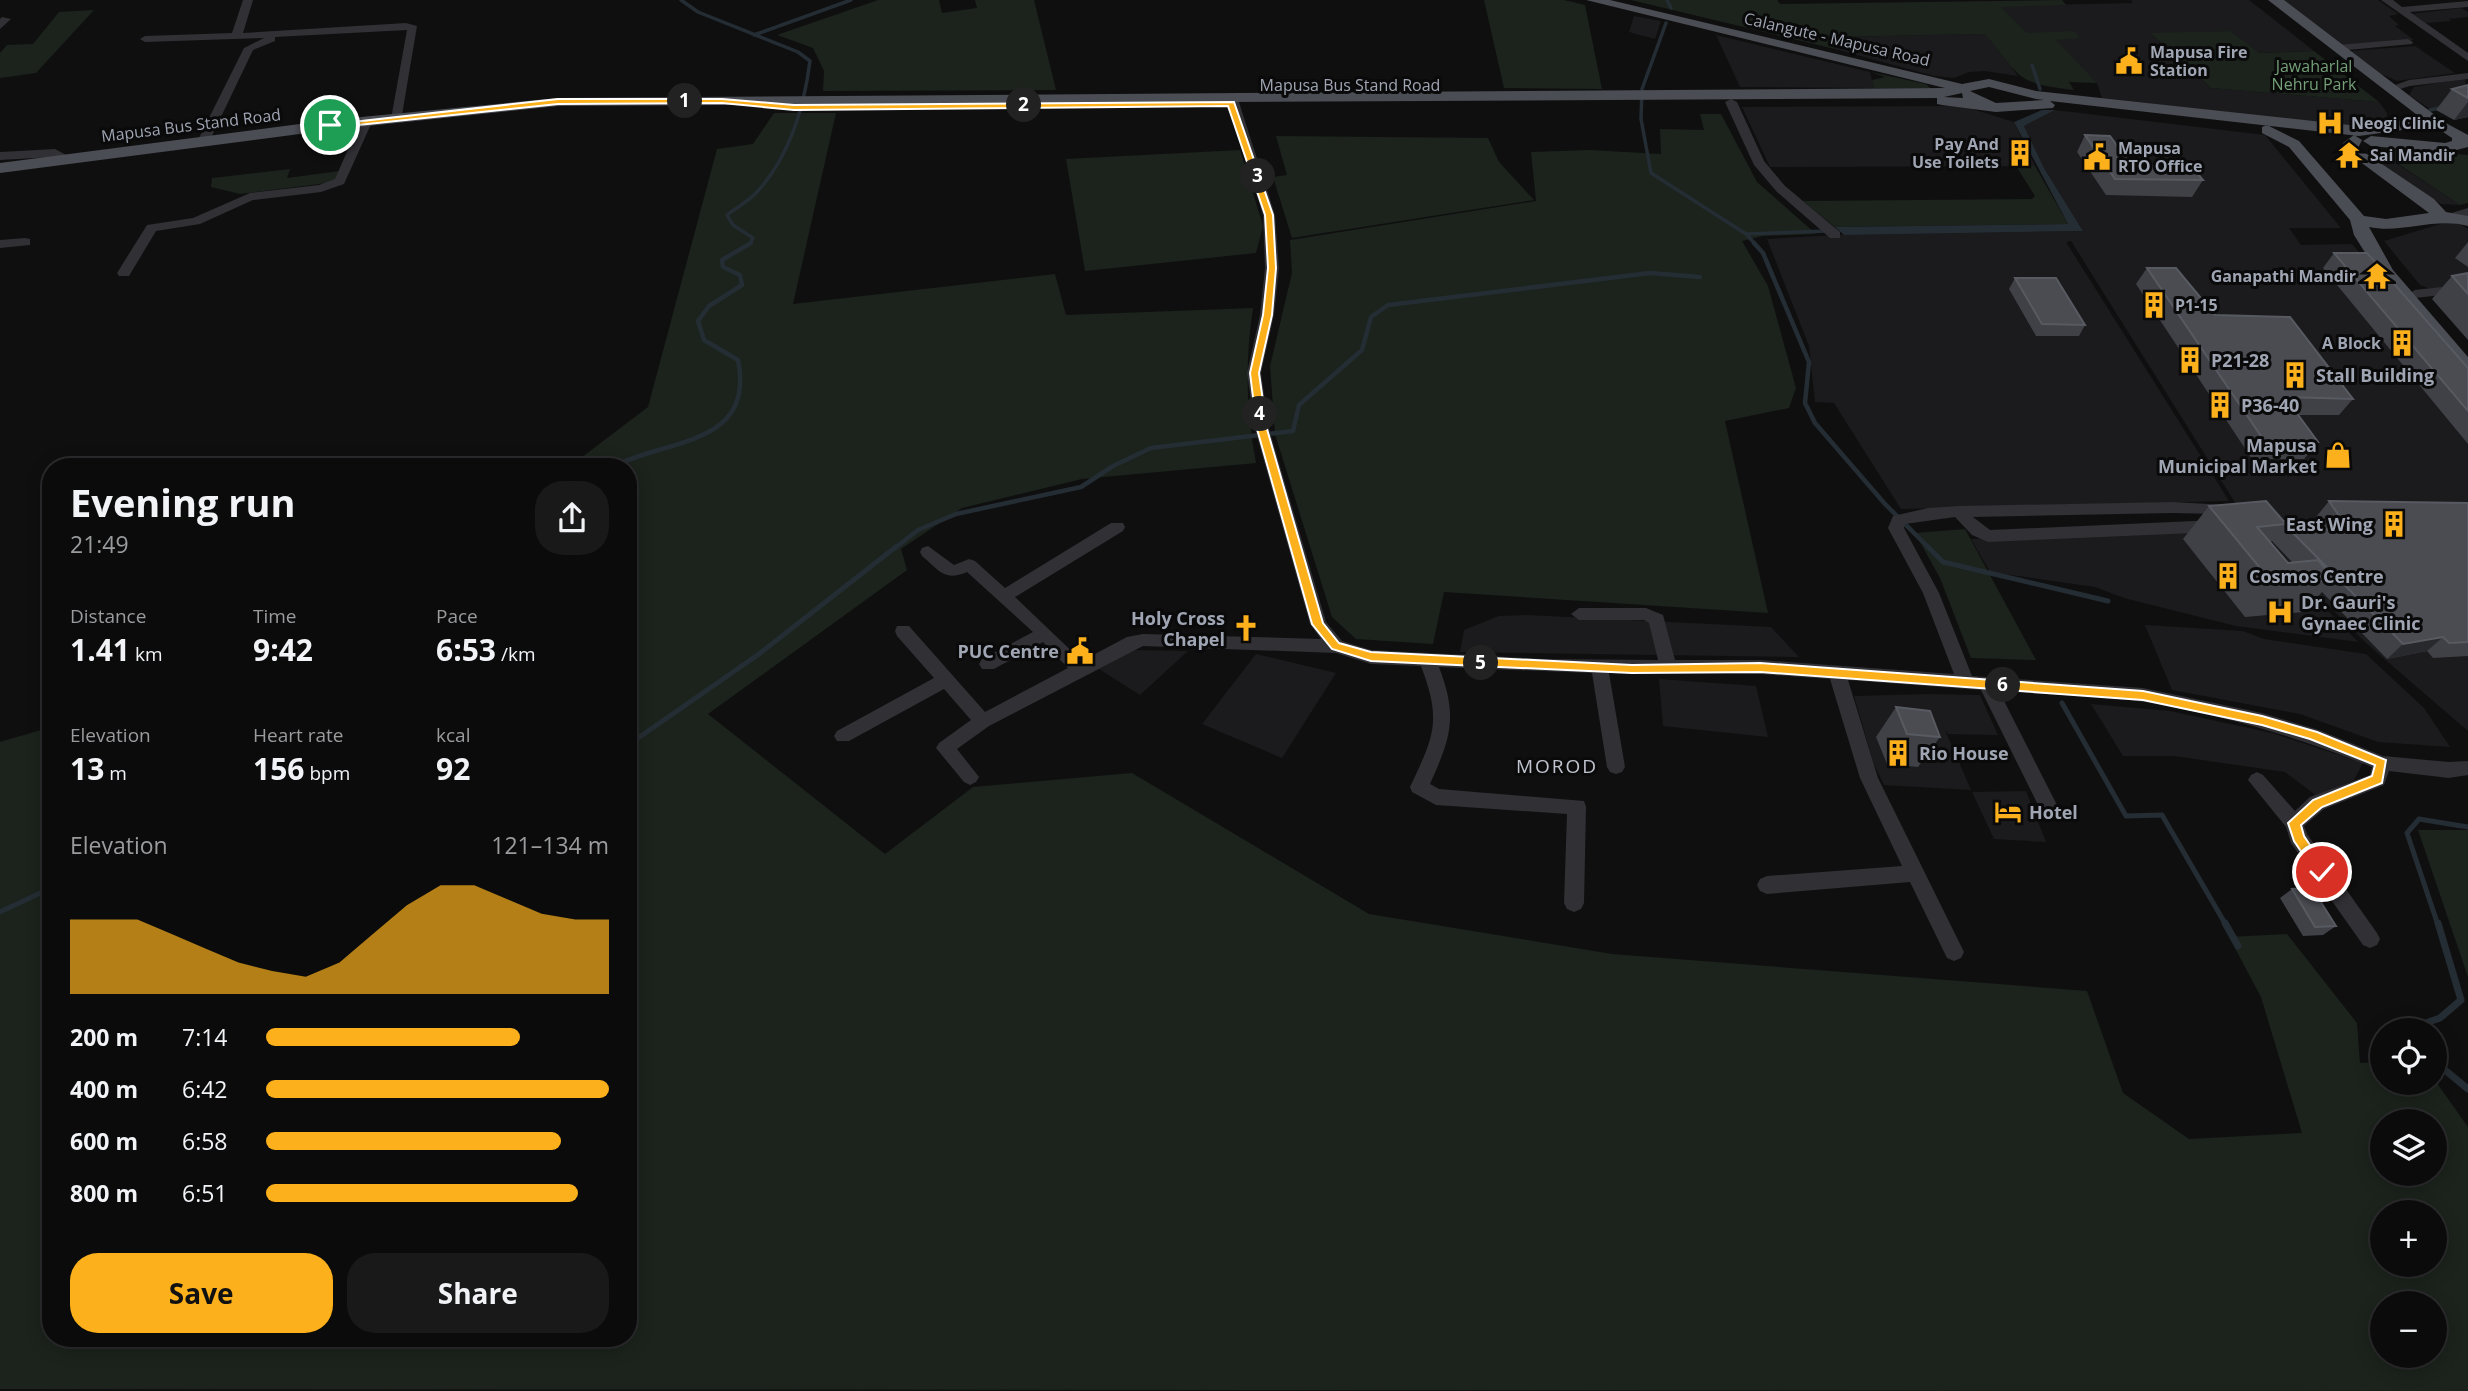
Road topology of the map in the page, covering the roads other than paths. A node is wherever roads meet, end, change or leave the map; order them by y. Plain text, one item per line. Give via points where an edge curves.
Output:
1 (248, 0) edge
2 (1593, 0) edge
3 (1608, 0) edge
4 (2266, 0) edge
5 (2275, 0) edge
6 (2386, 0) edge
7 (2468, 4) edge
8 (2402, 10) junction
9 (1699, 24) junction
10 (287, 33) junction
11 (237, 36) junction
12 (145, 39) dead end
13 (2408, 42) dead end
14 (2337, 48) junction
15 (2468, 58) edge
16 (2468, 76) edge
17 (2008, 88) junction
18 (1966, 89) junction
19 (2390, 89) junction
20 (1231, 100) junction
21 (1731, 102) junction
22 (1979, 104) junction
23 (2016, 107) junction
24 (397, 119) junction
25 (366, 122) junction
26 (2406, 125) junction
27 (2441, 125) junction
28 (2267, 130) junction
29 (2464, 139) edge
30 (2354, 140) junction
31 (203, 142) junction
32 (2434, 146) junction
33 (0, 156) edge
34 (66, 158) junction
35 (0, 167) edge
36 (2451, 215) edge
37 (2358, 219) junction
38 (2468, 221) edge
39 (2383, 227) junction
40 (1835, 235) dead end
41 (25, 242) dead end
42 (0, 244) edge
43 (124, 273) dead end
44 (2468, 288) edge
45 (2415, 294) junction
46 (2468, 355) edge
47 (2468, 369) edge
48 (1960, 513) junction
49 (1116, 527) dead end
50 (928, 552) dead end
51 (1004, 596) junction
52 (1579, 614) dead end
53 (903, 631) dead end
54 (1045, 633) junction
55 (1336, 646) junction
56 (1428, 661) junction
57 (988, 664) dead end
58 (1600, 668) junction
59 (1668, 668) junction
60 (1080, 670) junction
61 (1837, 673) junction
62 (946, 680) junction
63 (1966, 682) junction
64 (1987, 684) junction
65 (983, 721) junction
66 (843, 737) dead end
67 (2382, 763) junction
68 (1616, 767) dead end
69 (2468, 768) edge
70 (970, 777) dead end
71 (2258, 780) dead end
72 (2050, 809) dead end
73 (2294, 823) junction
74 (1915, 873) junction
75 (1767, 885) dead end
76 (1574, 903) dead end
77 (2370, 939) dead end
78 (1954, 952) dead end

1 - 11 street
2 - 9 main road, Calangute - Mapusa Road
3 - 9 main road, Calangute - Mapusa Road
4 - 26 main road via 2388,97
5 - 14 main road
6 - 8 street
7 - 8 street
8 - 15 street
9 - 18 main road, Calangute - Mapusa Road
10 - 11 street
10 - 24 street via 412,28
10 - 31 street via 249,48
11 - 12 street
13 - 14 street
14 - 19 main road
16 - 19 street
17 - 18 main road, Mapusa Bus Stand Road via 1989,83
17 - 23 main road via 2021,100
17 - 26 main road, Mapusa Bus Stand Road via 2296,126 2382,132
18 - 20 main road, Mapusa Bus Stand Road via 1935,94
18 - 22 main road
19 - 27 main road
20 - 21 main road, Mapusa Bus Stand Road
20 - 24 main road, Mapusa Bus Stand Road via 794,107 722,101 558,102
20 - 55 street via 1269,215 1272,268 1254,373 1263,433 1318,624
21 - 22 main road, Mapusa Bus Stand Road
21 - 40 street via 1758,162 1781,189
22 - 23 main road
23 - 28 main road via 2037,103
24 - 25 main road, Mapusa Bus Stand Road
25 - 31 main road, Mapusa Bus Stand Road
25 - 43 street via 340,181 321,188 250,197 196,221 151,228
26 - 27 main road, Mapusa Bus Stand Road via 2416,121
26 - 32 main road via 2413,139
27 - 29 main road
28 - 30 main road
28 - 37 main road via 2294,144
29 - 32 main road via 2455,147
30 - 32 main road
30 - 36 main road via 2348,146 2438,212
31 - 34 main road, Mapusa Bus Stand Road
33 - 34 street via 55,153
34 - 35 main road, Mapusa Bus Stand Road
36 - 38 main road
36 - 39 main road
37 - 39 main road
37 - 47 main road via 2358,231 2378,262
39 - 45 main road via 2373,238
41 - 42 street
44 - 45 street
45 - 46 main road
48 - 48 street via 2203,508 2222,509 2240,526 1989,536
48 - 63 street via 1909,517 1899,520 1896,528 1931,593
49 - 51 street
50 - 51 street via 952,572 969,565
51 - 54 street
52 - 59 street via 1653,617
53 - 62 street
54 - 57 street
54 - 60 street
55 - 56 street via 1371,657
55 - 60 street via 1143,640
56 - 58 street
56 - 76 street via 1443,699 1444,733 1419,787 1436,796 1577,807
58 - 59 street
58 - 68 street
59 - 61 street via 1760,667
60 - 65 street
61 - 63 street
61 - 74 street via 1869,778
62 - 65 street
62 - 66 street
63 - 64 street
64 - 67 street via 2143,695 2262,720
64 - 72 street
65 - 70 street via 944,748
67 - 69 street
67 - 73 street via 2378,780 2317,803
71 - 73 street
73 - 77 street via 2298,837
74 - 75 street
74 - 78 street

